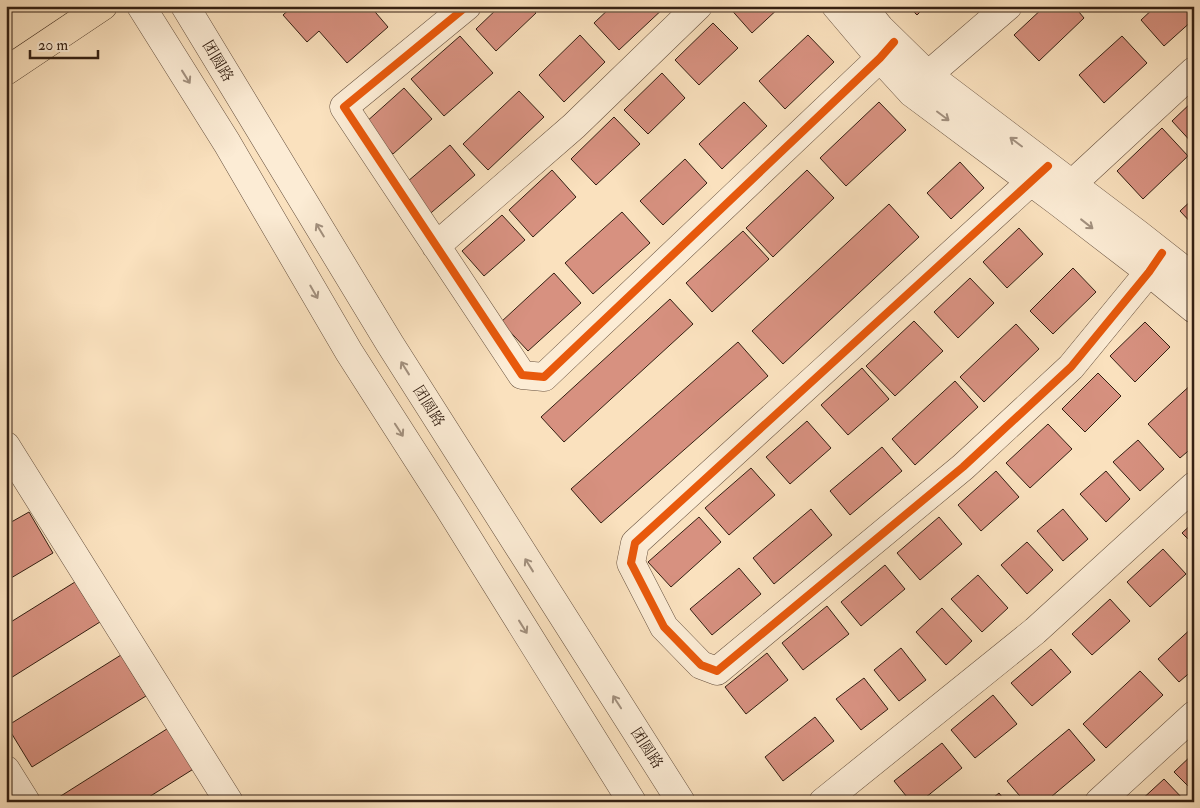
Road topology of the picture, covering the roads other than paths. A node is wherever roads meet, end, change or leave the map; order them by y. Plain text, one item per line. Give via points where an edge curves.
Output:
1 (103, 6) edge
2 (141, 6) edge
3 (185, 6) edge
4 (467, 6) edge
5 (698, 6) edge
6 (836, 6) edge
7 (862, 6) edge
8 (1008, 6) edge
9 (887, 50) junction
10 (6, 71) edge
11 (1194, 71) edge
12 (920, 84) junction
13 (1040, 174) junction
14 (1065, 193) junction
15 (436, 246) junction
16 (1156, 263) junction
17 (1194, 278) edge
18 (1192, 303) edge
19 (6, 446) edge
20 (1194, 486) edge
21 (1194, 715) edge
22 (6, 770) edge
23 (26, 802) edge
24 (229, 802) edge
25 (632, 802) edge
26 (681, 802) edge
27 (823, 802) edge
28 (1099, 802) edge

1 - 10 highway
2 -> 25 street via 227,143 348,352
26 -> 3 street, 团圆路 via 395,352
4 - 15 street via 344,107
5 - 15 street via 574,126
6 - 9 street
7 - 9 street via 880,28
8 - 12 street
9 - 12 street
9 - 15 street via 544,377 522,375
11 - 14 street
12 - 13 street
13 - 14 street
13 - 16 street via 635,543 631,563 664,627 701,665 718,671 963,467 1070,367
14 - 16 street
16 - 17 street
16 - 18 street
19 - 24 street
20 - 27 street via 1034,631
21 - 28 street
22 - 23 street

